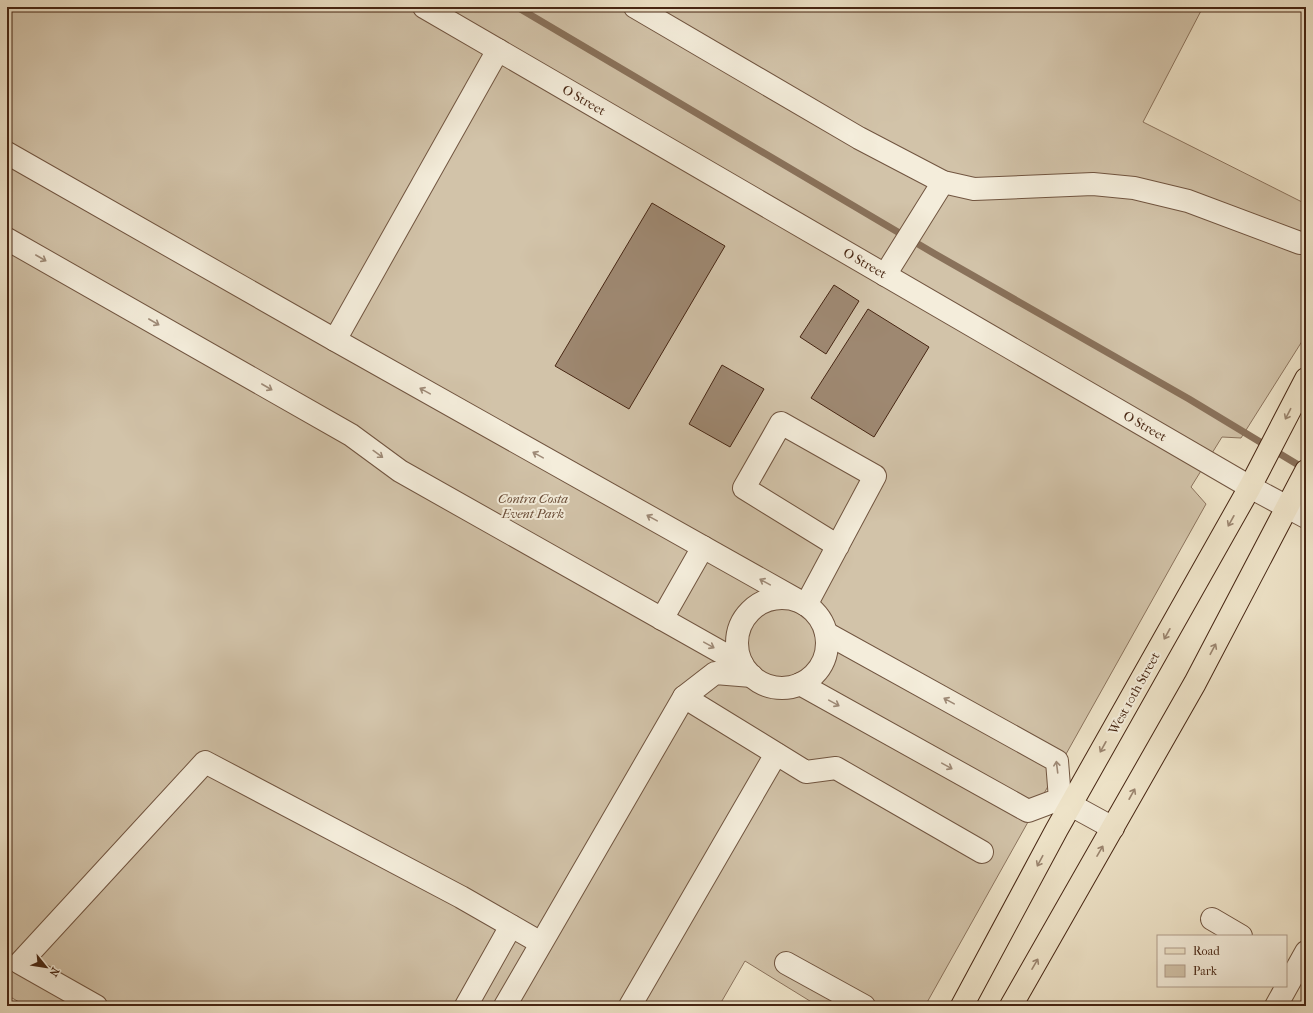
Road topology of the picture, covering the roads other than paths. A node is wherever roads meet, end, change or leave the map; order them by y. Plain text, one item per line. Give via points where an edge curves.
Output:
1 (424, 7) edge
2 (635, 7) edge
3 (498, 50) junction
4 (7, 153) edge
5 (943, 182) junction
6 (7, 239) edge
7 (1306, 243) edge
8 (885, 275) junction
9 (335, 340) junction
10 (1306, 379) edge
11 (1306, 471) edge
12 (1250, 487) junction
13 (1297, 512) edge
14 (838, 546) junction
15 (703, 547) junction
16 (802, 603) junction
17 (662, 619) junction
18 (826, 632) junction
19 (747, 670) junction
20 (800, 684) junction
21 (684, 697) junction
22 (776, 754) junction
23 (1065, 802) junction
24 (1113, 828) junction
25 (982, 852) dead end
26 (1212, 919) dead end
27 (511, 926) junction
28 (1239, 935) edge
29 (541, 943) junction
30 (1296, 961) edge
31 (786, 963) dead end
32 (1287, 981) edge
33 (1284, 987) edge
34 (96, 1006) edge
35 (466, 1006) edge
36 (505, 1006) edge
37 (630, 1006) edge
38 (864, 1006) edge
39 (962, 1006) edge
40 (1011, 1006) edge
41 (1276, 1006) edge

1 - 3 street, O Street
2 - 5 street via 859,138
3 - 8 street, O Street
3 - 9 street
4 - 9 street
5 - 7 street via 974,189 1093,184 1134,188 1188,201 1300,244
5 - 8 street
6 -> 17 street via 351,435 400,471
8 - 12 street, O Street
15 -> 9 street
10 -> 12 main road, West 10th Street
11 - 13 main road
12 - 13 street, O Street
12 -> 23 main road, West 10th Street
24 -> 13 main road via 1195,683
14 - 14 street via 875,476 781,423 744,488
14 - 16 street
16 -> 15 street
15 - 17 street
16 - 18 street via 812,609
16 - 19 street via 784,597 768,600 755,607 744,619 738,633 738,649
17 -> 19 street
18 - 20 street via 824,660 817,671
23 -> 18 street via 1056,761
19 - 20 street via 765,684 780,688
19 - 21 street via 715,673
20 -> 23 street via 1028,812
21 - 22 street
21 - 29 street
22 - 25 street via 806,772 836,768
22 - 37 street
23 - 24 street
23 -> 39 main road, West 10th Street
40 -> 24 main road
26 - 28 street
27 - 29 street
27 - 34 street via 462,897 206,762 20,963
27 - 35 street
29 - 36 street
30 - 32 street
31 - 38 street
33 - 41 street

